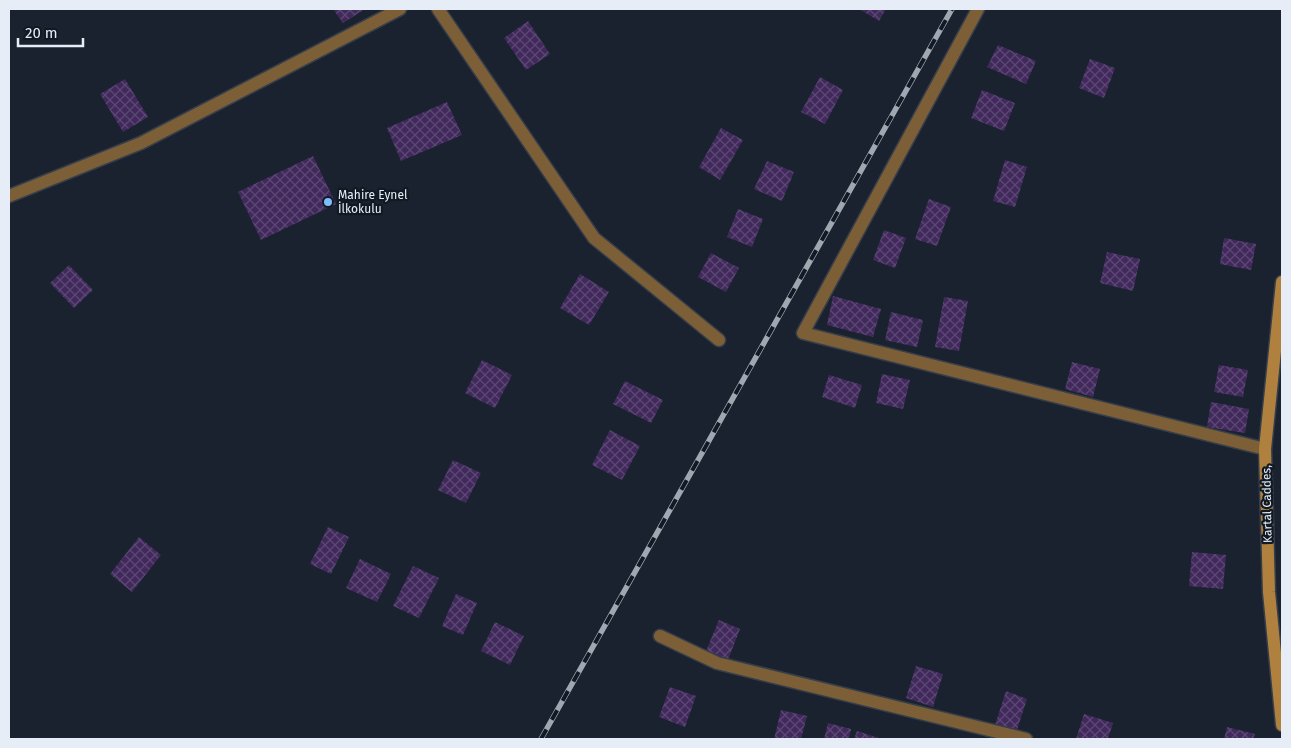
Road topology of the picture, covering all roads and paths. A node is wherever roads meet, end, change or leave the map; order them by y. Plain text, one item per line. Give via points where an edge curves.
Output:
1 (400, 9) edge
2 (438, 9) edge
3 (978, 9) edge
4 (9, 196) edge
5 (1282, 282) edge
6 (719, 340) dead end
7 (1265, 449) junction
8 (660, 636) dead end
9 (1282, 726) edge
10 (1026, 739) edge

1 - 4 street via 141,143
2 - 6 street via 594,238
3 - 7 street via 803,333
5 - 7 main road, Kartal Caddes,
7 - 9 main road, Kartal Caddes, via 1269,592
8 - 10 street via 717,663

